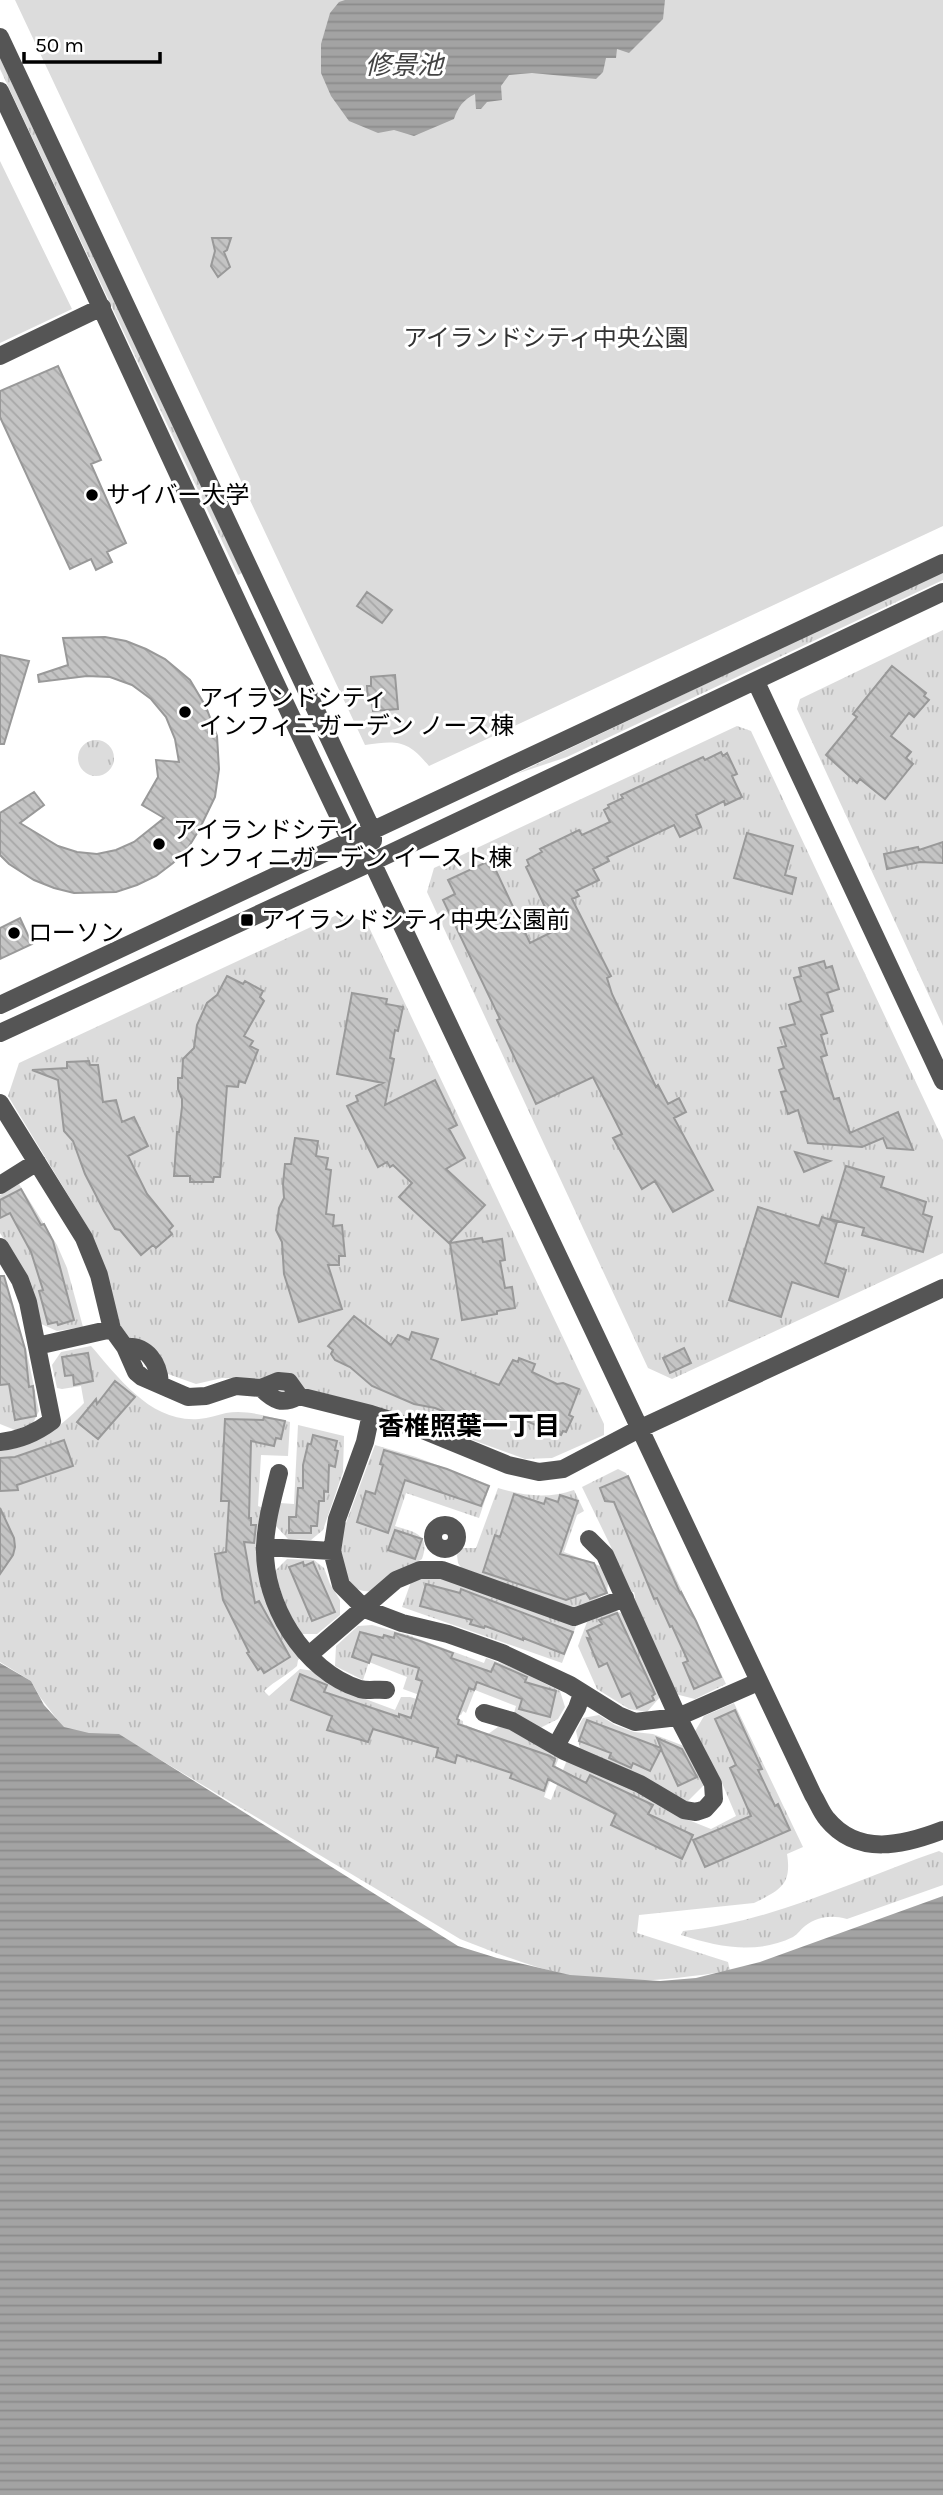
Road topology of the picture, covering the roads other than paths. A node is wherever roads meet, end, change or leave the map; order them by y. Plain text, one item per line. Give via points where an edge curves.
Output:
1 (0, 37) edge
2 (0, 91) edge
3 (102, 307) junction
4 (0, 356) edge
5 (943, 564) edge
6 (943, 592) edge
7 (756, 682) junction
8 (373, 832) junction
9 (351, 842) junction
10 (372, 862) junction
11 (0, 1006) edge
12 (0, 1033) edge
13 (943, 1081) edge
14 (0, 1103) edge
15 (37, 1162) junction
16 (0, 1185) edge
17 (0, 1247) edge
18 (943, 1288) edge
19 (112, 1329) junction
20 (37, 1346) junction
21 (371, 1414) junction
22 (639, 1429) junction
23 (0, 1442) edge
24 (279, 1473) dead end
25 (589, 1539) dead end
26 (265, 1547) junction
27 (443, 1550) dead end
28 (332, 1551) junction
29 (442, 1570) junction
30 (625, 1598) junction
31 (365, 1609) junction
32 (309, 1655) junction
33 (758, 1682) junction
34 (386, 1690) dead end
35 (582, 1694) junction
36 (484, 1713) dead end
37 (678, 1717) junction
38 (556, 1746) junction
39 (943, 1830) edge

1 - 8 street
2 - 3 street
3 - 4 street
3 - 9 street
5 - 8 street
6 - 7 street
7 - 10 street
7 - 13 street
8 - 9 street
8 - 10 street
9 - 10 street
9 - 11 street
10 - 12 street
10 - 22 street
14 - 15 street
15 - 16 street
15 - 19 street via 84,1238
17 - 20 street via 20,1280
18 - 22 street
19 - 20 street
19 - 21 street via 136,1371 151,1383 188,1397 236,1386 261,1388 283,1380 299,1396
20 - 23 street via 52,1421 15,1441
21 - 22 street via 539,1472 564,1469
21 - 28 street via 337,1519
22 - 33 street
24 - 26 street
25 - 30 street via 605,1555
26 - 28 street
26 - 32 street via 274,1600 285,1624
27 - 29 street
28 - 31 street via 341,1585
29 - 30 street via 574,1617
29 - 31 street via 420,1570 396,1580
30 - 37 street
31 - 32 street
31 - 35 street via 502,1653
32 - 34 street via 361,1689
33 - 37 street
33 - 39 street via 813,1796 838,1829 881,1846
35 - 37 street via 635,1722
35 - 38 street
36 - 38 street via 512,1721
37 - 38 street via 713,1784 714,1799 696,1812

